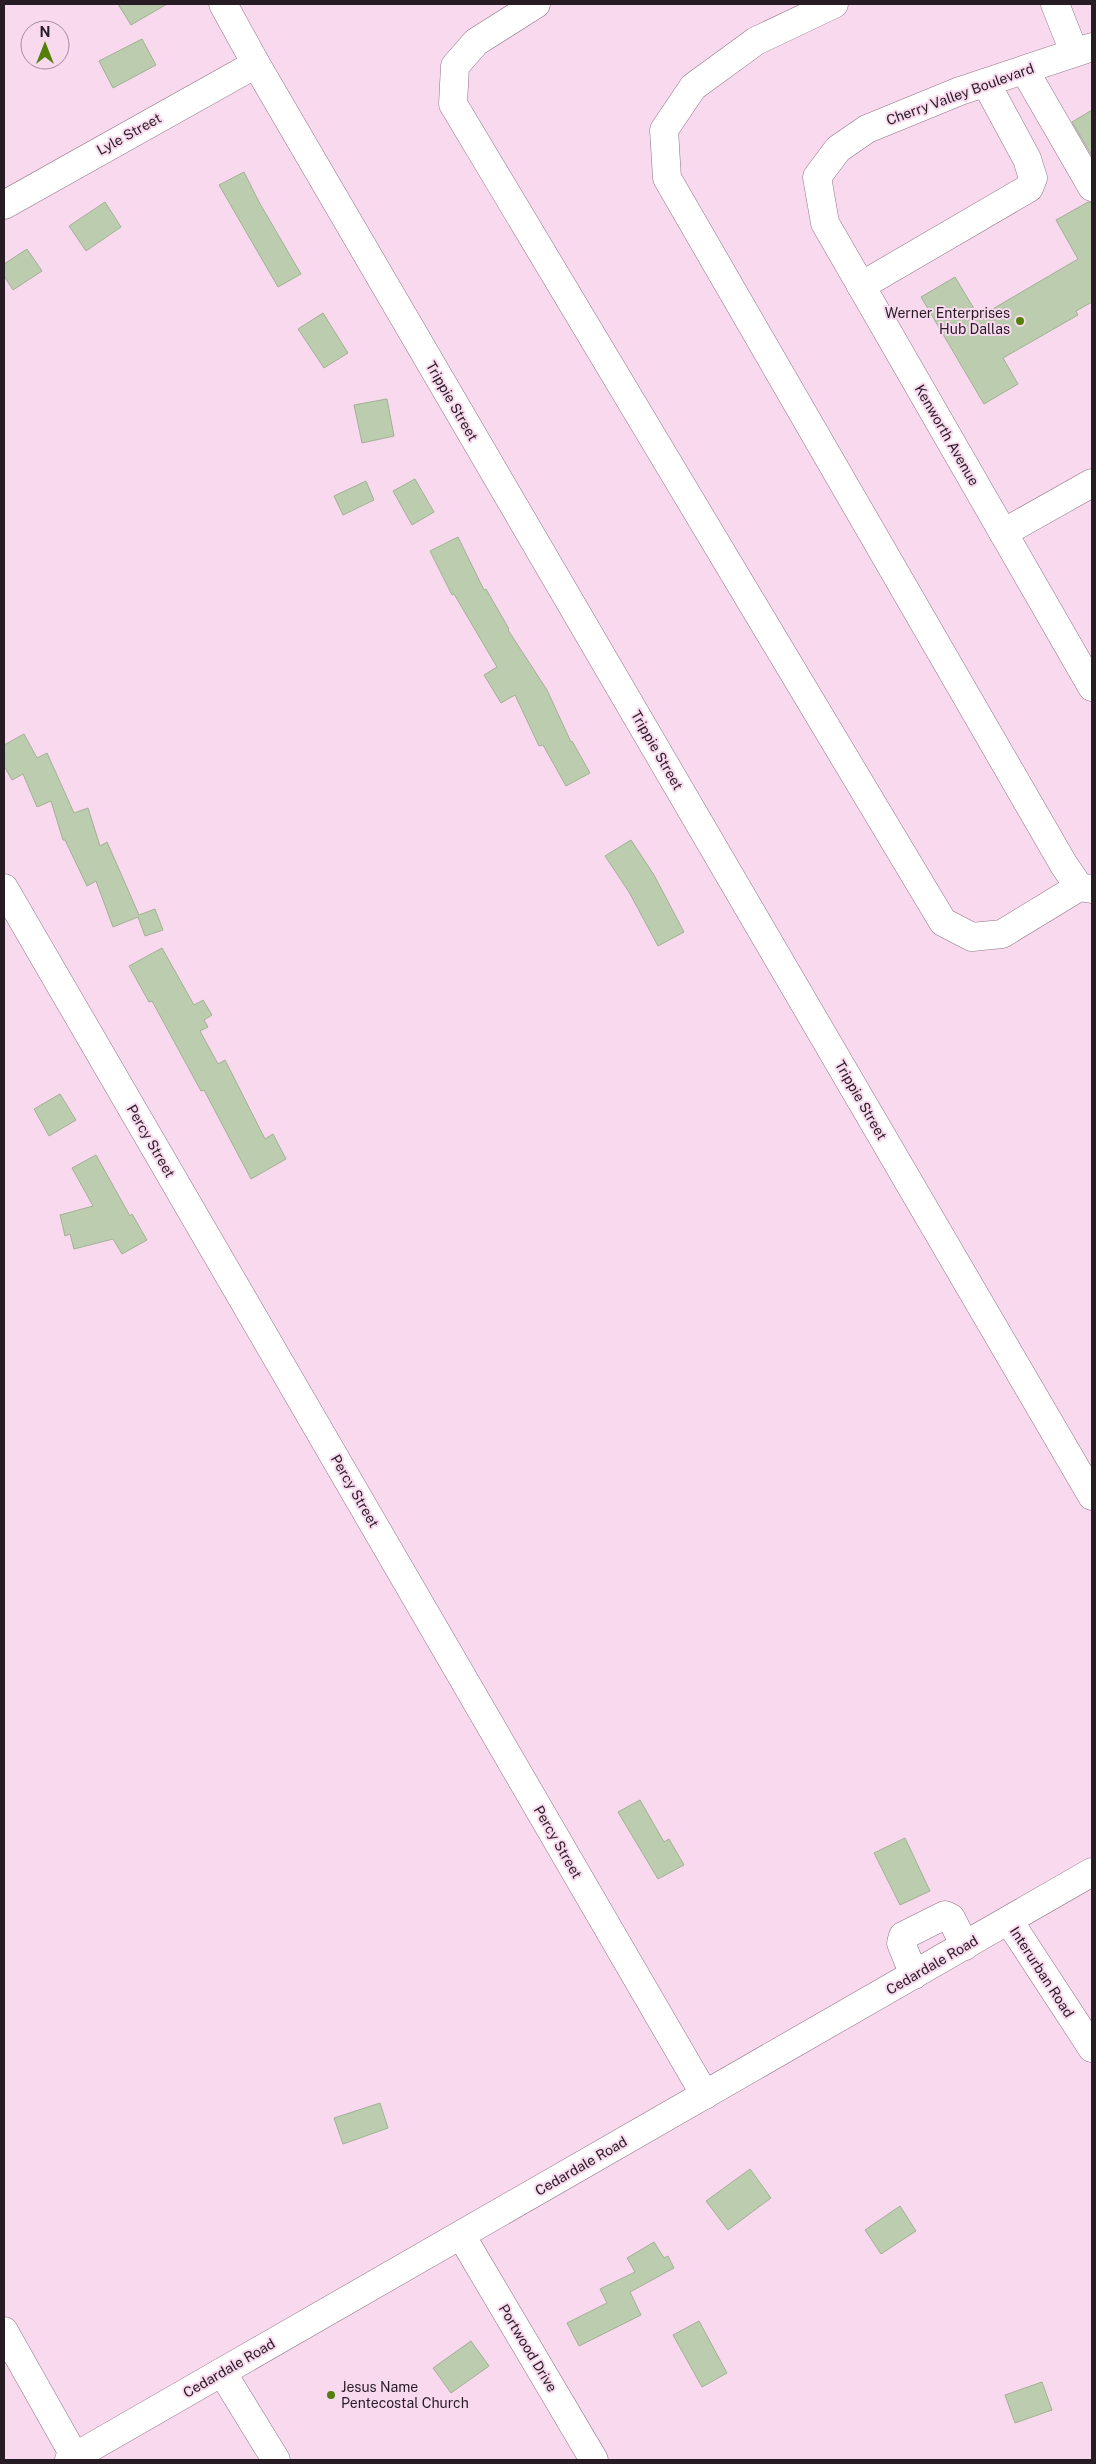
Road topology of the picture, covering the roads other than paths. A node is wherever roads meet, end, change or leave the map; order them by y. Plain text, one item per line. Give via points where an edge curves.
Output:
1 (223, 4) edge
2 (536, 4) edge
3 (834, 4) edge
4 (1056, 4) edge
5 (1083, 49) edge
6 (256, 64) junction
7 (1025, 71) junction
8 (986, 83) junction
9 (817, 177) joint
10 (1092, 187) edge
11 (4, 204) edge
12 (861, 286) junction
13 (1092, 483) edge
14 (1003, 533) junction
15 (1092, 687) edge
16 (4, 888) edge
17 (1086, 888) edge
18 (1092, 1496) edge
19 (1092, 1872) edge
20 (1008, 1920) junction
21 (965, 1946) junction
22 (914, 1975) junction
23 (1092, 2048) edge
24 (705, 2095) junction
25 (461, 2235) junction
26 (4, 2331) edge
27 (222, 2372) junction
28 (72, 2458) edge
29 (276, 2460) edge
30 (594, 2460) edge

1 - 6 street, Trippie Street
2 - 17 street via 476,42 455,66 453,104 943,922 972,937 1002,934
3 - 17 street via 756,41 693,87 664,130 667,178 1054,848
4 - 5 street
5 - 7 street, Cherry Valley Boulevard
6 - 11 street, Lyle Street
6 - 18 street, Trippie Street
7 - 8 street, Cherry Valley Boulevard
7 - 10 street
8 - 9 street, Cherry Valley Boulevard via 867,129 838,149
8 - 12 street via 1027,159 1033,178 1029,188
9 - 12 street, Kenworth Avenue via 825,223
12 - 14 street, Kenworth Avenue
13 - 14 street
14 - 15 street, Kenworth Avenue
16 - 24 street, Percy Street
19 - 20 street, Cedardale Road
20 - 21 street, Cedardale Road
20 - 23 street, Interurban Road
21 - 22 street, Cedardale Road
21 - 22 street via 951,1918 945,1915 903,1936 901,1942
22 - 24 street, Cedardale Road
24 - 25 street, Cedardale Road
25 - 27 street, Cedardale Road
25 - 30 street, Portwood Drive
26 - 28 street
27 - 28 street, Cedardale Road
27 - 29 street

